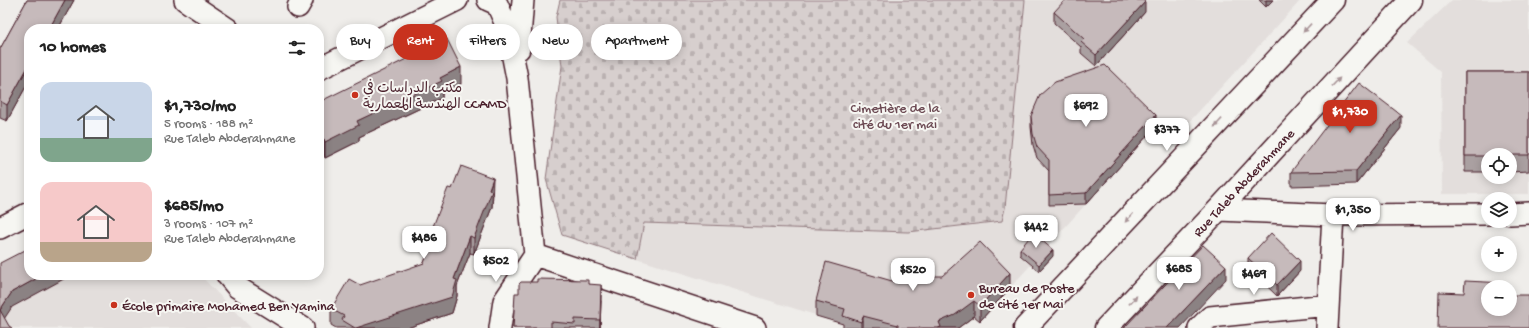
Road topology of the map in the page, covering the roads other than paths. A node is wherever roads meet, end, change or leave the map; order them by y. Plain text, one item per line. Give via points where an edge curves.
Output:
1 (185, 0) edge
2 (457, 0) edge
3 (488, 0) edge
4 (523, 0) edge
5 (1333, 0) edge
6 (1411, 0) edge
7 (221, 24) edge
8 (324, 66) edge
9 (517, 78) junction
10 (1218, 210) junction
11 (1481, 214) edge
12 (1517, 214) edge
13 (1529, 214) edge
14 (1333, 215) junction
15 (24, 216) edge
16 (0, 228) edge
17 (535, 255) junction
18 (231, 280) edge
19 (1328, 305) junction
20 (303, 328) edge
21 (500, 328) edge
22 (755, 328) edge
23 (1025, 328) edge
24 (1106, 328) edge
25 (1199, 328) edge
26 (1327, 328) edge

1 - 7 street
2 - 8 street
3 - 9 street via 497,4 507,27
4 - 9 street
5 -> 23 main road
10 -> 6 main road, Rue Taleb Abderahmane
9 - 17 street
10 - 14 street
24 -> 10 main road, Rue Taleb Abderahmane
11 - 14 street
12 - 13 street
14 - 19 street
15 - 16 street
17 - 21 street via 504,301
17 - 22 street
18 - 20 street via 237,287
19 - 25 street via 1210,316
19 - 26 street

